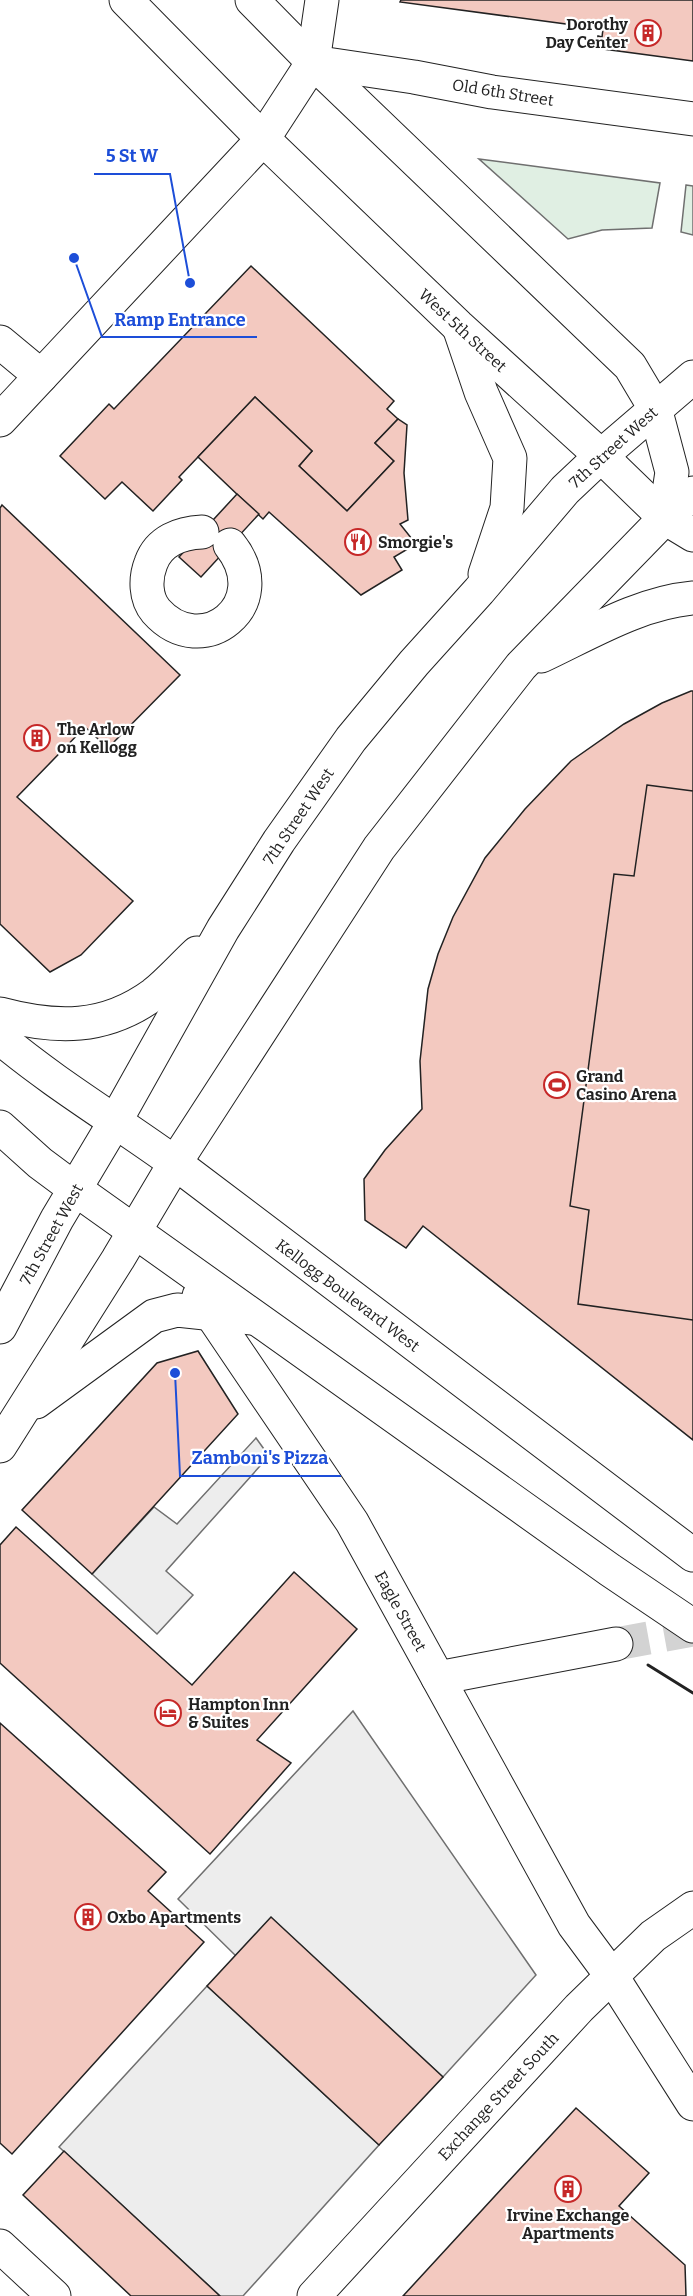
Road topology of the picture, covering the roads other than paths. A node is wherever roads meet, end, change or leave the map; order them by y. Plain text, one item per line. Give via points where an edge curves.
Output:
1 (126, 0) edge
2 (252, 0) edge
3 (322, 0) edge
4 (313, 62) junction
5 (693, 118) edge
6 (264, 139) junction
7 (458, 326) junction
8 (0, 342) edge
9 (41, 376) junction
10 (693, 377) edge
11 (656, 408) junction
12 (0, 420) edge
13 (601, 456) junction
14 (693, 493) edge
15 (665, 518) junction
16 (693, 535) edge
17 (479, 591) junction
18 (693, 598) edge
19 (521, 666) junction
20 (223, 929) junction
21 (0, 1014) edge
22 (0, 1038) edge
23 (116, 1120) junction
24 (0, 1127) edge
25 (175, 1163) junction
26 (75, 1189) junction
27 (134, 1231) junction
28 (171, 1258) junction
29 (210, 1312) junction
30 (256, 1318) junction
31 (0, 1327) edge
32 (22, 1412) junction
33 (0, 1446) edge
34 (693, 1555) edge
35 (693, 1626) edge
36 (615, 1644) tunnel mouth
37 (438, 1678) junction
38 (693, 1908) edge
39 (611, 1976) junction
40 (693, 2104) edge
41 (0, 2246) edge
42 (54, 2296) edge
43 (314, 2296) edge

1 - 6 main road, West 5th Street
2 - 4 main road
3 - 4 main road
4 - 5 main road, Old 6th Street via 492,92
4 - 6 main road
4 - 11 main road via 630,366
6 - 7 main road, West 5th Street
6 - 9 main road
7 - 13 main road, West 5th Street
7 - 17 main road via 510,458 507,508
8 - 9 main road
9 - 12 main road
10 - 11 main road, 7th Street West
11 - 13 main road, 7th Street West
11 - 15 main road via 672,472
13 - 15 main road, West 5th Street
13 - 17 main road, 7th Street West via 565,490
14 - 15 main road
15 - 16 main road, West 5th Street
15 - 19 main road
17 - 20 main road, 7th Street West via 351,739
18 - 19 main road via 657,604 621,617
19 - 25 main road via 379,848
20 - 21 main road via 154,993 124,1012 67,1025
20 - 23 main road, 7th Street West
22 - 23 main road, Kellogg Boulevard West
23 - 25 main road, Kellogg Boulevard West
23 - 26 main road, 7th Street West
24 - 26 main road
25 - 27 main road
25 - 34 main road, Kellogg Boulevard West
26 - 27 main road
26 - 31 main road, 7th Street West
27 - 28 main road
27 - 32 main road
28 - 29 main road, Eagle Street
28 - 30 main road
29 - 30 main road
29 - 32 main road via 177,1310 154,1316
29 - 37 main road, Eagle Street via 352,1522
30 - 35 main road
32 - 33 main road
36 - 37 main road
37 - 39 main road, Eagle Street via 574,1925
38 - 39 main road, Exchange Street South via 653,1936
39 - 40 main road, Eagle Street
39 - 43 main road, Exchange Street South
41 - 42 main road

